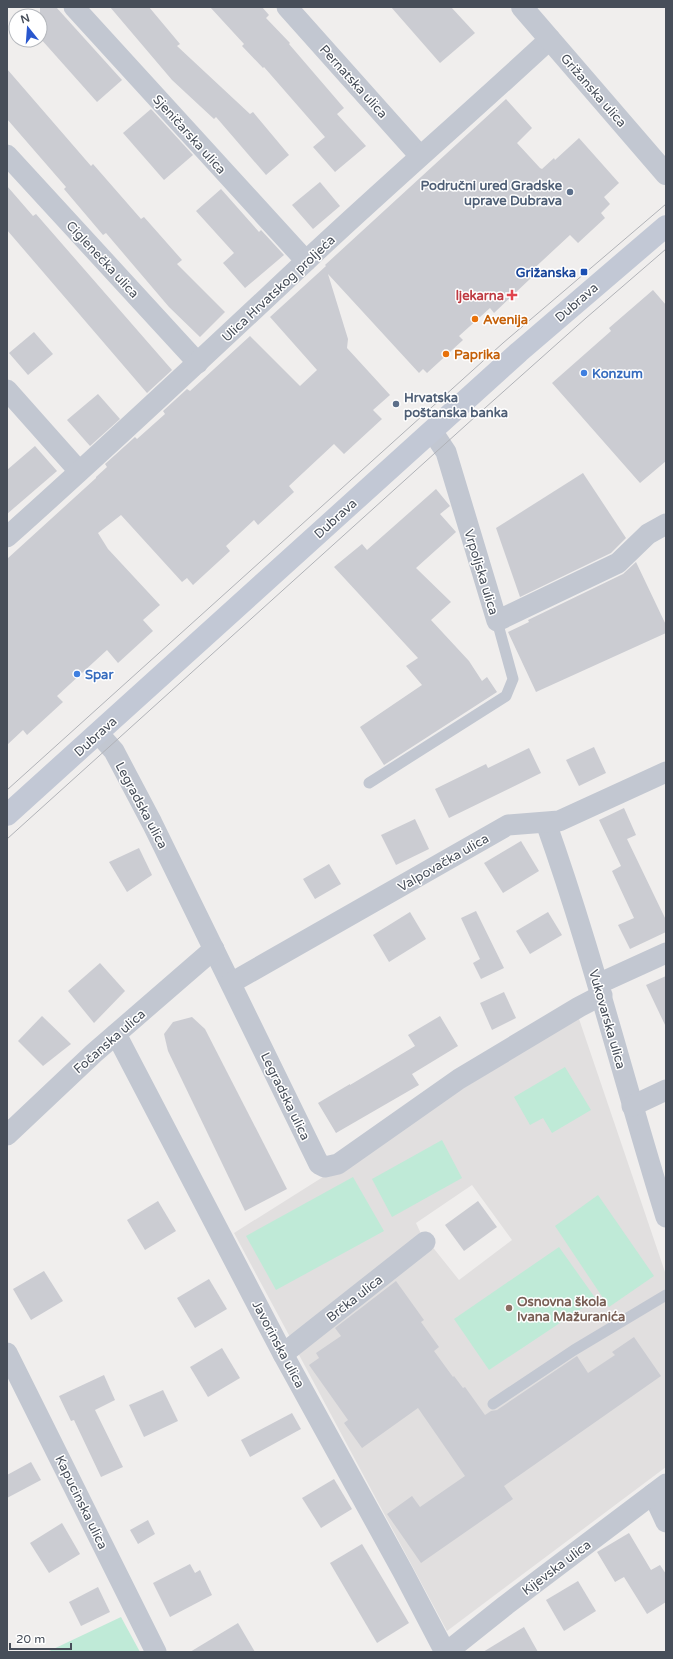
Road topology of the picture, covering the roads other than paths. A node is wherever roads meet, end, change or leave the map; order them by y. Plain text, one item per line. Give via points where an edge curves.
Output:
1 (74, 7) edge
2 (287, 7) edge
3 (522, 7) edge
4 (550, 39) junction
5 (7, 155) edge
6 (420, 156) junction
7 (666, 174) edge
8 (666, 226) edge
9 (306, 261) junction
10 (198, 363) junction
11 (7, 390) edge
12 (432, 431) junction
13 (79, 471) junction
14 (666, 524) edge
15 (7, 537) edge
16 (496, 621) junction
17 (98, 733) junction
18 (666, 772) edge
19 (369, 783) dead end
20 (7, 815) edge
21 (546, 823) junction
22 (214, 949) junction
23 (666, 953) edge
24 (231, 983) junction
25 (600, 990) junction
26 (116, 1034) junction
27 (666, 1090) edge
28 (632, 1106) junction
29 (7, 1135) edge
30 (661, 1184) edge
31 (666, 1217) edge
32 (425, 1242) dead end
33 (666, 1295) edge
34 (7, 1353) edge
35 (283, 1354) junction
36 (493, 1404) dead end
37 (659, 1489) edge
38 (666, 1522) edge
39 (156, 1652) edge
40 (446, 1652) edge

1 - 9 street, Sjeničarska ulica
2 - 6 street, Pernatska ulica
3 - 4 street, Grižanska ulica
4 - 6 street, Ulica Hrvatskog proljeća
4 - 7 street, Grižanska ulica
5 - 10 street, Ciglenečka ulica
6 - 9 street, Ulica Hrvatskog proljeća
8 - 12 main road, Dubrava
9 - 10 street, Ulica Hrvatskog proljeća
10 - 13 street, Ulica Hrvatskog proljeća
11 - 13 street
12 - 16 street, Vrpoljska ulica via 446,452
12 - 17 main road, Dubrava
13 - 15 street, Ulica Hrvatskog proljeća
14 - 16 street, Vrpoljska ulica via 648,534 618,563
16 - 19 lane via 513,679 506,696
17 - 20 main road, Dubrava
17 - 22 street, Legradska ulica via 114,751
18 - 21 street, Valpovačka ulica via 576,815
21 - 24 street, Valpovačka ulica via 508,825
21 - 25 street, Vukovarska ulica via 564,872
22 - 24 street, Legradska ulica
22 - 26 street, Fočanska ulica
23 - 25 street, Legradska ulica
24 - 25 street, Legradska ulica via 319,1164 325,1167 338,1164 459,1079 579,1007
25 - 28 street, Vukovarska ulica
26 - 29 street, Fočanska ulica
26 - 35 street, Javorinska ulica
27 - 28 street
28 - 30 street, Vukovarska ulica
30 - 31 street, Vukovarska ulica
32 - 35 street, Brčka ulica
33 - 36 lane via 574,1350
34 - 39 street, Kapucinska ulica
35 - 40 street, Javorinska ulica
37 - 38 street
37 - 40 street, Kijevska ulica

